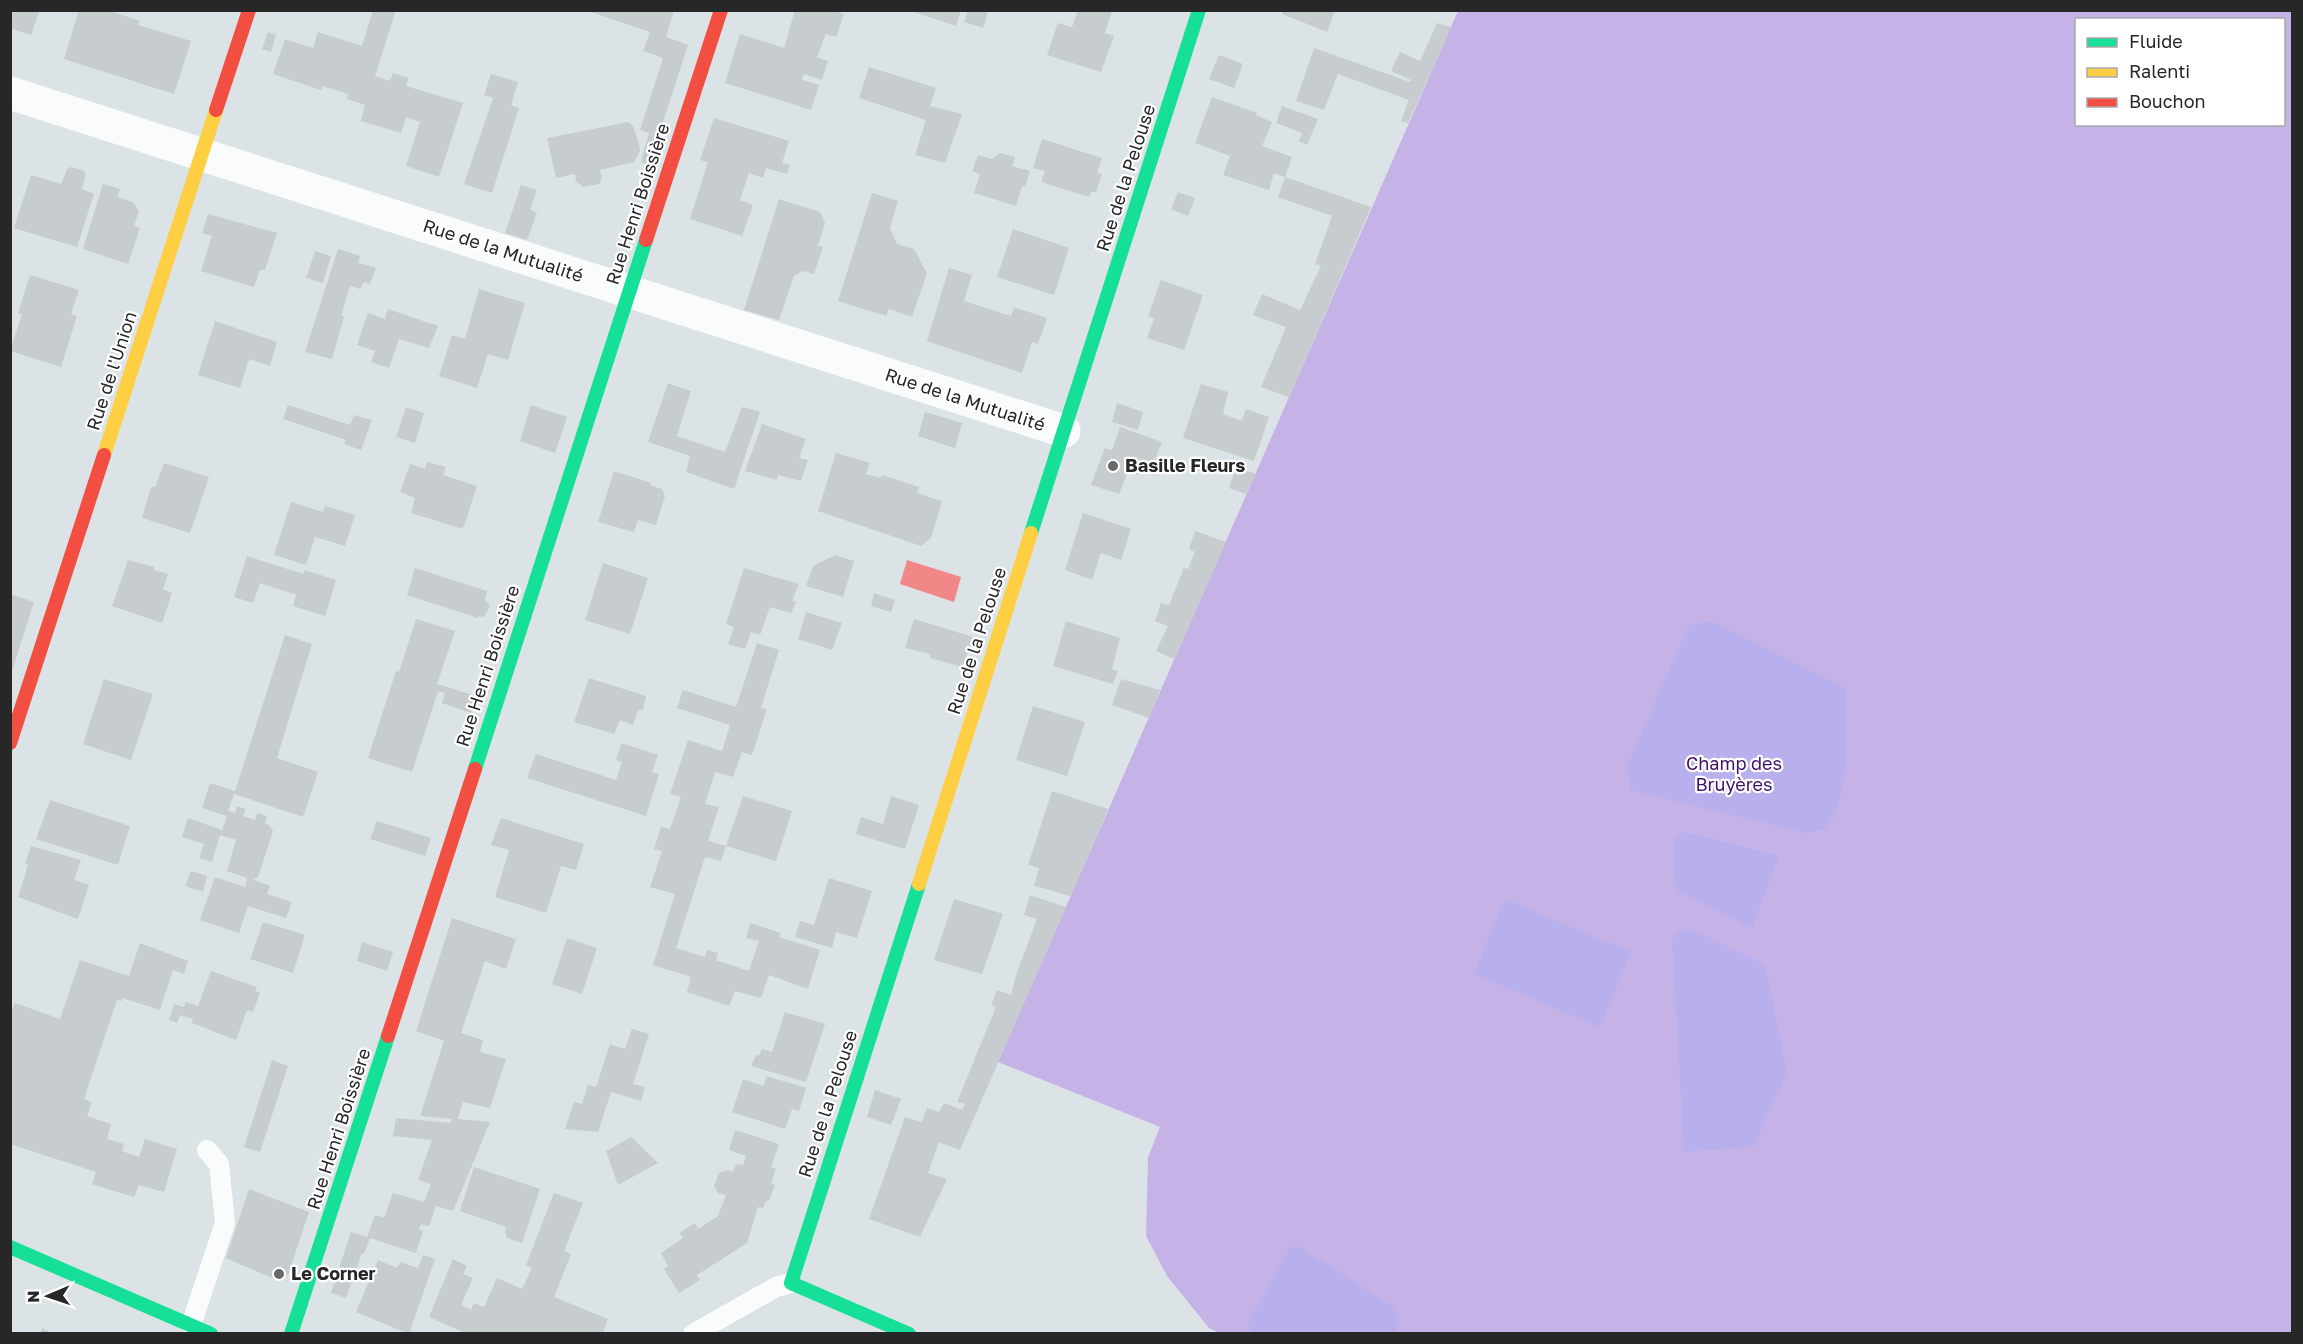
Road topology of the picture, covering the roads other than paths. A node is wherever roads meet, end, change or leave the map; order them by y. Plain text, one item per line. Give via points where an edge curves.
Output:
1 (249, 10) edge
2 (721, 10) edge
3 (1199, 10) edge
4 (10, 93) edge
5 (202, 154) junction
6 (628, 291) junction
7 (1064, 431) junction
8 (10, 743) edge
9 (207, 1150) dead end
10 (10, 1246) edge
11 (790, 1283) junction
12 (191, 1325) junction
13 (211, 1334) edge
14 (291, 1334) edge
15 (693, 1334) edge
16 (909, 1334) edge

1 - 5 street, Rue de l'Union
2 - 6 street, Rue Henri Boissière
3 - 7 street, Rue de la Pelouse
4 - 5 street, Rue de la Mutualité
5 - 6 street, Rue de la Mutualité
5 - 8 street, Rue de l'Union
6 - 7 street, Rue de la Mutualité
6 - 14 street, Rue Henri Boissière
7 - 11 street, Rue de la Pelouse
9 - 12 lane via 219,1164 225,1223
10 - 12 street
11 - 15 lane
11 - 16 street
12 - 13 street

